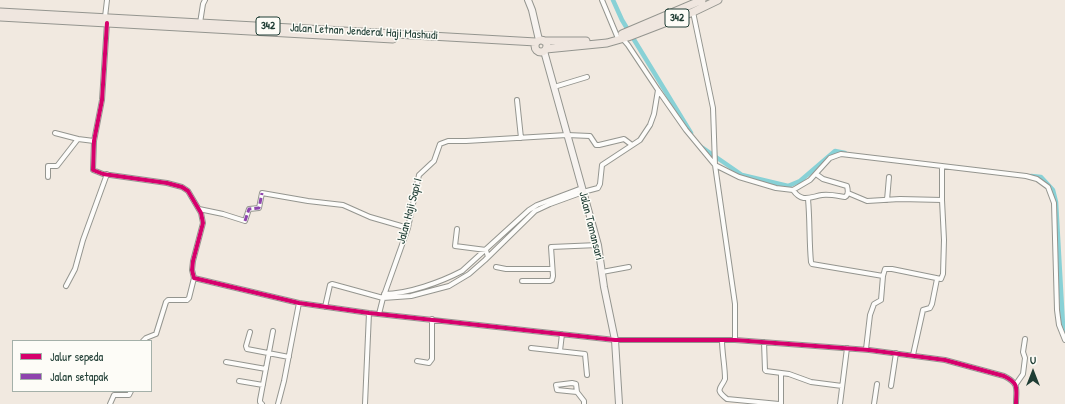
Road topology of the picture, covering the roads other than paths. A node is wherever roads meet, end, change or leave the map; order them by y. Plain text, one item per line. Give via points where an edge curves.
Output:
1 (107, 0) edge
2 (205, 0) edge
3 (528, 0) edge
4 (602, 0) edge
5 (702, 0) edge
6 (718, 0) edge
7 (691, 6) edge
8 (0, 12) edge
9 (0, 17) edge
10 (59, 17) junction
11 (106, 20) junction
12 (151, 22) junction
13 (200, 23) junction
14 (302, 32) junction
15 (621, 37) junction
16 (538, 42) junction
17 (545, 50) junction
18 (587, 77) dead end
19 (554, 87) junction
20 (658, 90) junction
21 (517, 100) dead end
22 (55, 133) dead end
23 (567, 135) junction
24 (520, 138) junction
25 (78, 139) junction
26 (94, 141) junction
27 (632, 146) junction
28 (715, 164) junction
29 (942, 166) junction
30 (107, 174) junction
31 (816, 174) junction
32 (48, 177) dead end
33 (890, 177) dead end
34 (583, 190) junction
35 (793, 190) junction
36 (848, 193) junction
37 (808, 199) junction
38 (887, 200) junction
39 (942, 200) junction
40 (199, 209) junction
41 (408, 228) junction
42 (457, 229) dead end
43 (598, 245) junction
44 (486, 250) junction
45 (488, 257) junction
46 (496, 267) dead end
47 (629, 267) dead end
48 (552, 269) junction
49 (602, 272) junction
50 (883, 276) junction
51 (194, 278) junction
52 (937, 279) junction
53 (522, 281) dead end
54 (66, 286) dead end
55 (383, 296) junction
56 (299, 304) junction
57 (325, 307) junction
58 (368, 313) junction
59 (379, 314) junction
60 (432, 319) junction
61 (274, 330) dead end
62 (250, 332) dead end
63 (562, 334) junction
64 (1025, 339) dead end
65 (144, 340) edge
66 (615, 340) junction
67 (722, 340) junction
68 (735, 340) junction
69 (1065, 340) edge
70 (764, 342) junction
71 (531, 348) dead end
72 (847, 348) junction
73 (560, 350) junction
74 (866, 350) junction
75 (269, 353) junction
76 (896, 353) junction
77 (913, 355) junction
78 (289, 357) junction
79 (417, 361) dead end
80 (226, 362) dead end
81 (266, 370) junction
82 (782, 372) junction
83 (587, 375) dead end
84 (238, 381) dead end
85 (877, 384) dead end
86 (1016, 384) junction
87 (263, 385) junction
88 (842, 386) junction
89 (891, 386) dead end
90 (131, 392) edge
91 (577, 392) junction
92 (110, 404) edge
93 (262, 404) edge
94 (278, 404) edge
95 (365, 404) edge
96 (584, 404) edge
97 (619, 404) edge
98 (780, 404) edge
99 (840, 404) edge
100 (874, 404) edge
101 (1016, 404) edge

1 - 11 street
2 - 13 street
3 - 16 main road
4 - 15 street
5 - 7 main road, Jalan Letnan Jenderal Haji Mashudi / 342
6 - 7 main road, Jalan Letnan Jenderal Haji Mashudi / 342
7 - 15 main road, Jalan Letnan Jenderal Haji Mashudi / 342
7 - 28 street via 713,108
8 - 10 main road, Jalan Letnan Jenderal Haji Mashudi / 342
9 - 10 main road, Jalan Letnan Jenderal Haji Mashudi / 342
10 - 11 main road, Jalan Letnan Jenderal Haji Mashudi / 342
11 - 12 main road, Jalan Letnan Jenderal Haji Mashudi / 342
11 - 26 street via 102,100
12 - 13 main road, Jalan Letnan Jenderal Haji Mashudi / 342
12 - 14 main road, Jalan Letnan Jenderal Haji Mashudi / 342
13 - 14 main road, Jalan Letnan Jenderal Haji Mashudi / 342
14 - 16 main road, Jalan Letnan Jenderal Haji Mashudi / 342
15 - 16 main road, Jalan Letnan Jenderal Haji Mashudi / 342 via 599,41
15 - 17 main road, Jalan Letnan Jenderal Haji Mashudi / 342 via 597,45
15 - 20 street
16 - 17 main road via 547,44
16 - 17 main road via 537,50
17 - 19 main road, Jalan Tamansari
18 - 19 street
19 - 23 main road, Jalan Tamansari
20 - 27 street via 650,125 640,140
20 - 28 street via 686,130
21 - 24 street
22 - 25 street
23 - 24 street, Jalan Haji Sapi I
23 - 27 street, Jalan Haji Sapi I via 590,136 596,145 624,139
23 - 34 main road, Jalan Tamansari
24 - 41 street, Jalan Haji Sapi I via 448,141 440,144 434,161 419,175
25 - 26 street
25 - 32 street via 57,166 48,166
26 - 30 street via 93,170
27 - 34 street via 602,165 598,188
28 - 35 street via 739,177 776,188
28 - 68 street via 735,304
29 - 31 street via 841,154 830,158
29 - 39 street
29 - 69 street via 1026,176 1037,179 1048,187 1054,203 1058,319
30 - 40 street via 182,187 188,191
30 - 54 street via 82,240 75,269
31 - 35 street
31 - 36 street via 825,180 847,186
33 - 38 street
34 - 43 main road, Jalan Tamansari
34 - 44 street via 537,205 511,225
34 - 45 street via 535,211
35 - 37 street via 799,196
36 - 37 street via 845,197 823,195
36 - 38 street via 867,201
37 - 50 street via 812,264
38 - 39 street
39 - 52 street via 943,274 941,280
40 - 41 street via 246,221 249,209 258,208 262,193 343,205 370,217
40 - 51 street via 203,223 193,261
41 - 55 street, Jalan Haji Sapi I
42 - 44 street via 455,246
43 - 48 street via 551,247
43 - 49 main road, Jalan Tamansari
44 - 45 street
44 - 55 street via 468,267 454,275 410,291
45 - 55 street via 469,274 449,286 400,298
46 - 48 street
47 - 49 street
48 - 53 street via 553,276 550,282
49 - 66 main road, Jalan Tamansari
50 - 52 street via 887,269
50 - 74 street via 881,300 874,304 870,315
51 - 56 street
51 - 65 street via 189,298 168,300 156,334
52 - 77 street via 932,304 930,308 923,310
55 - 57 street via 332,284
55 - 59 street, Jalan Haji Sapi I
56 - 57 street
56 - 78 street
57 - 58 street
58 - 59 street
58 - 95 street
59 - 60 street
60 - 63 street
60 - 79 street via 432,359 429,363
61 - 75 street
62 - 75 street via 247,348
63 - 66 street
63 - 73 street
64 - 86 street via 1023,374
66 - 67 street
66 - 97 main road, Jalan Tamansari
67 - 68 street
67 - 98 street via 725,381 719,388 723,396 727,399
68 - 70 street
70 - 72 street
70 - 82 street via 765,370
71 - 73 street
72 - 74 street
72 - 88 street
73 - 83 street via 585,354
74 - 76 street
75 - 78 street
75 - 81 street
76 - 77 street
76 - 89 street
77 - 86 street via 945,360 1004,376
78 - 94 street
80 - 81 street
81 - 87 street
82 - 88 street via 811,382
82 - 98 street
84 - 87 street
85 - 100 street
86 - 101 street
87 - 93 street via 260,400
88 - 99 street
90 - 92 street via 127,396 114,395
91 - 91 street via 576,384 556,384 558,391
91 - 96 street

